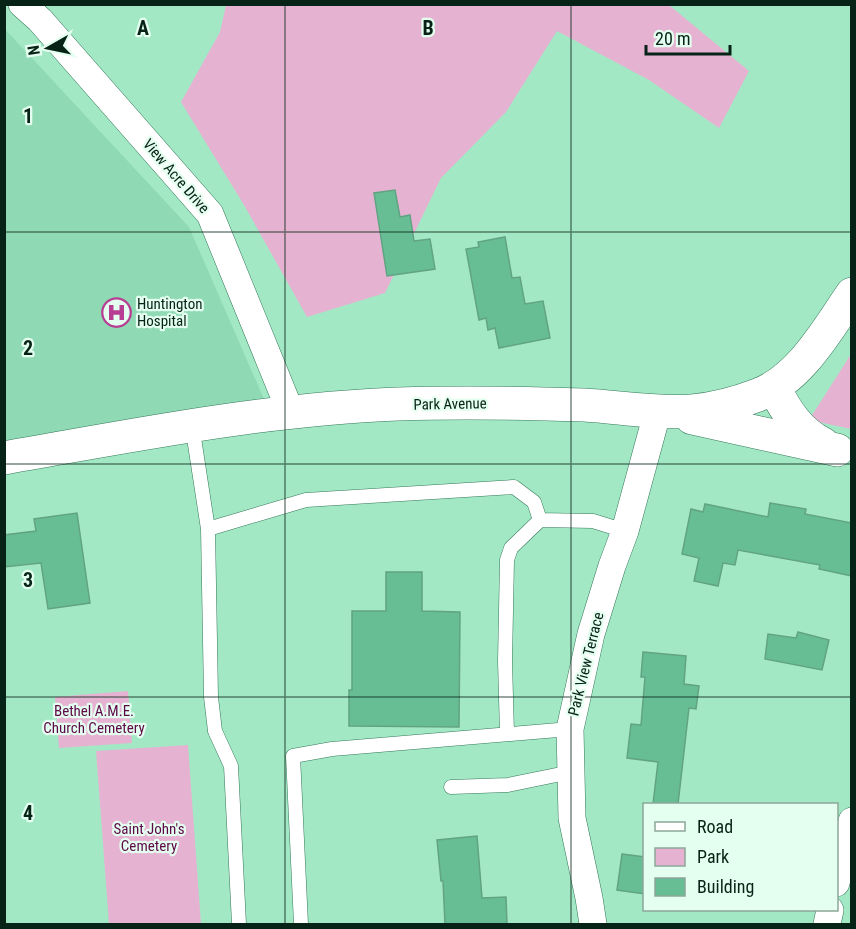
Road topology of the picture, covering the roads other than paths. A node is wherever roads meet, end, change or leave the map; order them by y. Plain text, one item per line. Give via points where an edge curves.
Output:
1 (22, 4) edge
2 (852, 294) edge
3 (774, 388) junction
4 (658, 410) junction
5 (291, 414) junction
6 (192, 425) junction
7 (844, 451) edge
8 (4, 458) edge
9 (540, 520) junction
10 (208, 529) junction
11 (625, 531) junction
12 (570, 729) junction
13 (507, 734) junction
14 (571, 772) junction
15 (452, 787) dead end
16 (852, 821) edge
17 (838, 879) edge
18 (239, 924) edge
19 (301, 924) edge
20 (593, 924) edge

1 - 5 street, View Acre Drive via 210,214
2 - 3 main road, Park Avenue via 804,360
3 - 4 main road, Park Avenue via 723,406
3 - 7 main road via 799,427 821,443
4 - 5 main road, Park Avenue via 472,402
4 - 7 main road
4 - 11 street, Park View Terrace
5 - 6 main road, Park Avenue
6 - 8 main road, Park Avenue
6 - 10 lane
9 - 10 lane via 534,502 514,487 306,500
9 - 11 lane via 593,521
9 - 13 lane via 511,548 507,560
10 - 18 lane via 212,697 216,731 231,766
11 - 12 street, Park View Terrace via 591,634
12 - 13 lane
12 - 14 street, Park View Terrace
13 - 19 lane via 293,756
14 - 15 lane via 508,785
14 - 20 street, Park View Terrace via 572,818
16 - 17 street

